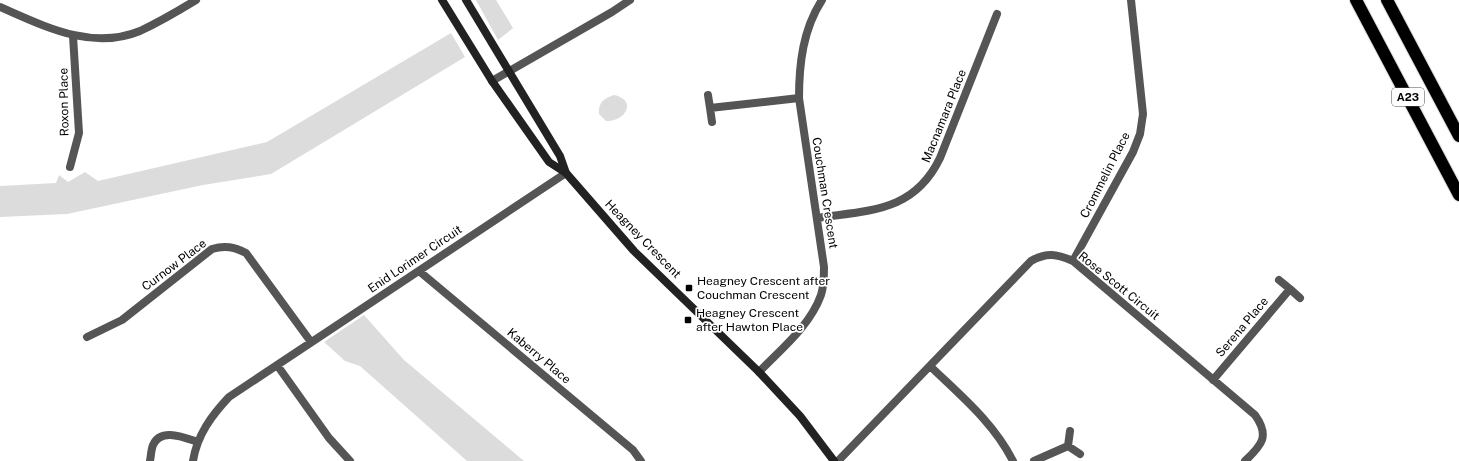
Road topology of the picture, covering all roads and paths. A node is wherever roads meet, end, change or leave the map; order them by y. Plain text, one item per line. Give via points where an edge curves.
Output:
1 (196, 0) edge
2 (442, 0) edge
3 (466, 0) edge
4 (630, 0) edge
5 (822, 0) edge
6 (1131, 0) edge
7 (1356, 0) edge
8 (1387, 0) edge
9 (0, 6) edge
10 (997, 14) dead end
11 (74, 36) junction
12 (509, 71) junction
13 (492, 81) junction
14 (708, 94) dead end
15 (799, 98) junction
16 (710, 108) junction
17 (712, 122) dead end
18 (1459, 136) edge
19 (70, 167) dead end
20 (566, 173) junction
21 (1459, 195) edge
22 (817, 218) junction
23 (1073, 261) junction
24 (419, 271) junction
25 (1279, 280) dead end
26 (1290, 289) junction
27 (1300, 298) dead end
28 (87, 337) dead end
29 (311, 342) junction
30 (277, 365) junction
31 (930, 366) junction
32 (759, 372) junction
33 (1213, 380) junction
34 (1070, 431) dead end
35 (198, 442) junction
36 (1068, 446) junction
37 (1080, 454) dead end
38 (150, 461) edge
39 (193, 461) edge
40 (350, 461) edge
41 (641, 461) edge
42 (834, 461) edge
43 (838, 461) edge
44 (1012, 461) edge
45 (1034, 461) edge
46 (1246, 461) edge

1 - 11 street via 139,31 103,38
2 - 13 street, Heagney Crescent
3 - 12 street, Heagney Crescent
4 - 12 street
5 - 15 street, Couchman Crescent via 804,41 799,69
6 - 23 street, Crommelin Place via 1143,114 1140,134 1133,152
7 - 21 highway, A23
8 - 18 highway, A23
9 - 11 street via 47,28
10 - 22 street, Macnamara Place via 940,158 925,183 905,199 887,206
11 - 19 street, Roxon Place via 79,133
12 - 13 street
12 - 20 street, Heagney Crescent via 560,156
13 - 20 street, Heagney Crescent via 549,162
14 - 16 street
15 - 16 street
15 - 22 street, Couchman Crescent
16 - 17 street
20 - 24 street, Enid Lorimer Circuit
20 - 32 street, Heagney Crescent via 634,251
22 - 32 street, Couchman Crescent via 824,267 821,295 802,327
23 - 31 street, Rose Scott Circuit via 1049,254 1031,261
23 - 33 street, Rose Scott Circuit
24 - 29 street, Enid Lorimer Circuit
24 - 41 street, Kaberry Place via 633,450
25 - 26 street
26 - 27 street
26 - 33 street, Serena Place
28 - 29 street, Curnow Place via 122,320 212,249 220,246 234,247 246,253
29 - 30 street, Enid Lorimer Circuit
30 - 35 street, Enid Lorimer Circuit via 229,397 214,414
30 - 40 street via 329,438
31 - 43 street, Rose Scott Circuit
31 - 44 street via 990,425
32 - 42 street, Heagney Crescent via 800,416
33 - 46 street, Rose Scott Circuit via 1261,422 1263,440
34 - 36 street
35 - 38 street via 178,435 159,438 152,445
35 - 39 street, Enid Lorimer Circuit
36 - 37 street
36 - 45 street

